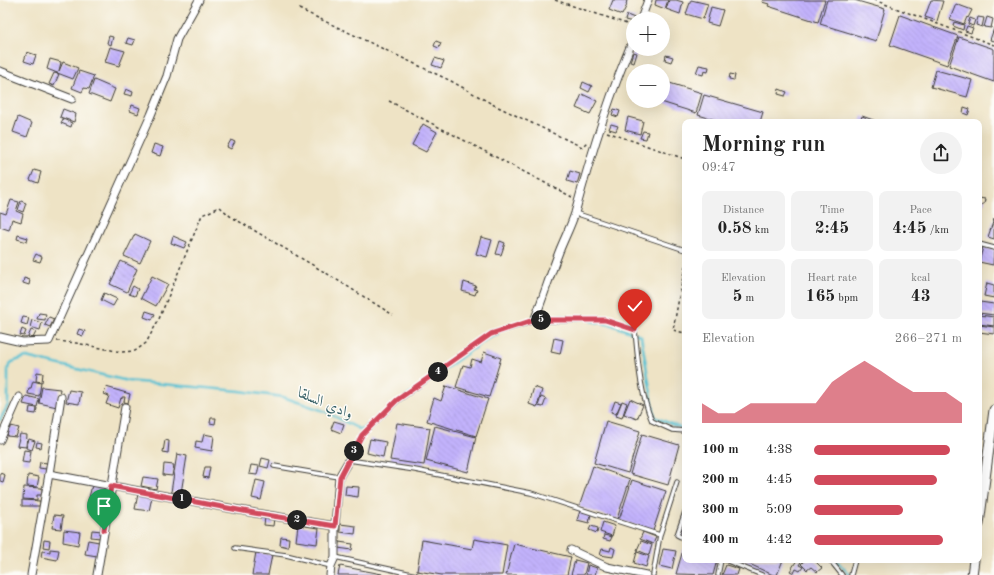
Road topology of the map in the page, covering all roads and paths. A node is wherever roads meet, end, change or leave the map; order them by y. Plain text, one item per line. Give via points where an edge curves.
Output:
1 (199, 0) edge
2 (555, 0) edge
3 (648, 0) edge
4 (874, 0) edge
5 (299, 9) dead end
6 (644, 12) edge
7 (626, 24) edge
8 (994, 45) edge
9 (626, 56) edge
10 (0, 71) edge
11 (72, 99) dead end
12 (389, 101) dead end
13 (600, 129) junction
14 (682, 158) edge
15 (578, 199) junction
16 (574, 213) junction
17 (982, 245) edge
18 (994, 248) edge
19 (682, 249) edge
20 (682, 282) edge
21 (393, 315) dead end
22 (534, 320) junction
23 (682, 332) edge
24 (0, 337) edge
25 (49, 341) junction
26 (61, 397) dead end
27 (19, 398) dead end
28 (125, 407) dead end
29 (994, 410) edge
30 (682, 431) edge
31 (0, 440) edge
32 (349, 460) junction
33 (274, 466) dead end
34 (49, 474) junction
35 (340, 477) junction
36 (677, 482) dead end
37 (111, 486) junction
38 (982, 501) edge
39 (682, 521) edge
40 (335, 526) junction
41 (660, 535) junction
42 (682, 538) edge
43 (235, 548) dead end
44 (571, 550) dead end
45 (335, 557) junction
46 (720, 563) edge
47 (732, 563) edge
48 (832, 563) edge
49 (854, 563) edge
50 (974, 563) edge
51 (331, 566) junction
52 (31, 575) edge
53 (97, 575) edge
54 (330, 575) edge
55 (416, 575) edge
56 (646, 575) edge
57 (653, 575) edge
58 (718, 575) edge
59 (762, 575) edge
60 (842, 575) edge
61 (852, 575) edge
62 (974, 575) edge

1 - 25 street via 177,39 152,116
2 - 7 path
3 - 6 street
4 - 8 path
5 - 13 path via 451,80 494,105 582,147
9 - 13 street
10 - 11 street
12 - 15 path
13 - 14 path
13 - 15 street
15 - 16 street
16 - 19 lane
16 - 22 street
17 - 18 lane
20 - 23 path via 673,330
21 - 25 path via 230,216 220,207 202,215 159,319 146,343 135,351 121,352 76,343
22 - 30 lane via 605,320 635,330 645,406 652,421 672,430
22 - 32 lane via 491,334 397,400 362,435
24 - 25 street via 22,342
26 - 34 street
27 - 31 street
28 - 37 street
29 - 38 street
32 - 35 street
32 - 41 lane via 531,493
33 - 35 lane
34 - 37 street
34 - 52 street
35 - 40 street
36 - 41 lane
37 - 40 street
37 - 53 street
39 - 42 lane via 677,535
40 - 45 street
41 - 57 lane
43 - 51 lane via 286,555
44 - 56 street via 607,567
45 - 51 street
45 - 55 lane
46 - 58 lane
47 - 59 lane
48 - 60 lane
49 - 61 lane
50 - 62 street
51 - 54 street

